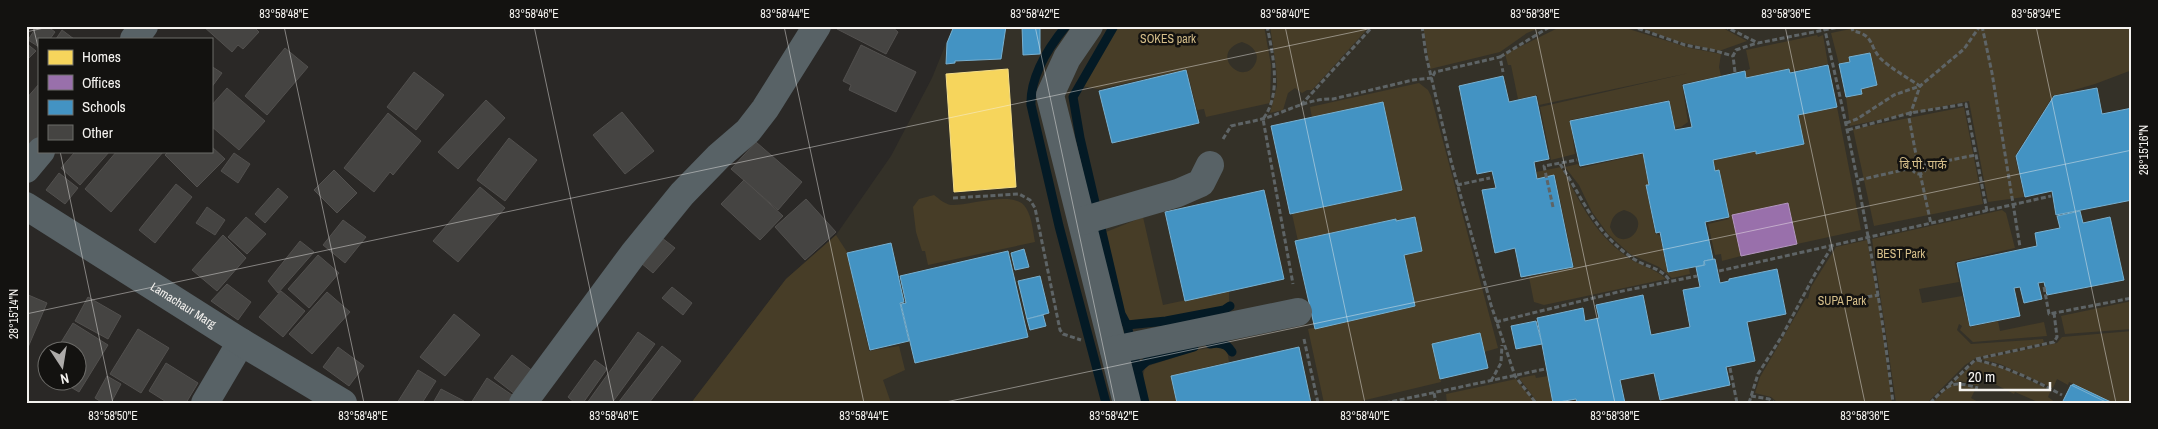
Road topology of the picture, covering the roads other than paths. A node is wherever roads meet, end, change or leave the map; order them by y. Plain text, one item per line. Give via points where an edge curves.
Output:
1 (144, 26) edge
2 (817, 26) edge
3 (1089, 26) edge
4 (135, 38) edge
5 (40, 152) edge
6 (1210, 165) road end
7 (26, 169) edge
8 (26, 206) edge
9 (1082, 222) junction
10 (1298, 312) road end
11 (241, 342) junction
12 (1114, 347) junction
13 (205, 403) edge
14 (343, 403) edge
15 (523, 403) edge
16 (1127, 403) edge

1 - 4 street
2 - 15 street via 765,109 748,130 682,194
3 - 9 street via 1067,58 1050,95
5 - 7 street
6 - 9 street via 1201,183
8 - 11 street, Lamachaur Marg
9 - 12 street
10 - 12 street
11 - 13 street
11 - 14 street, Lamachaur Marg
12 - 16 street

